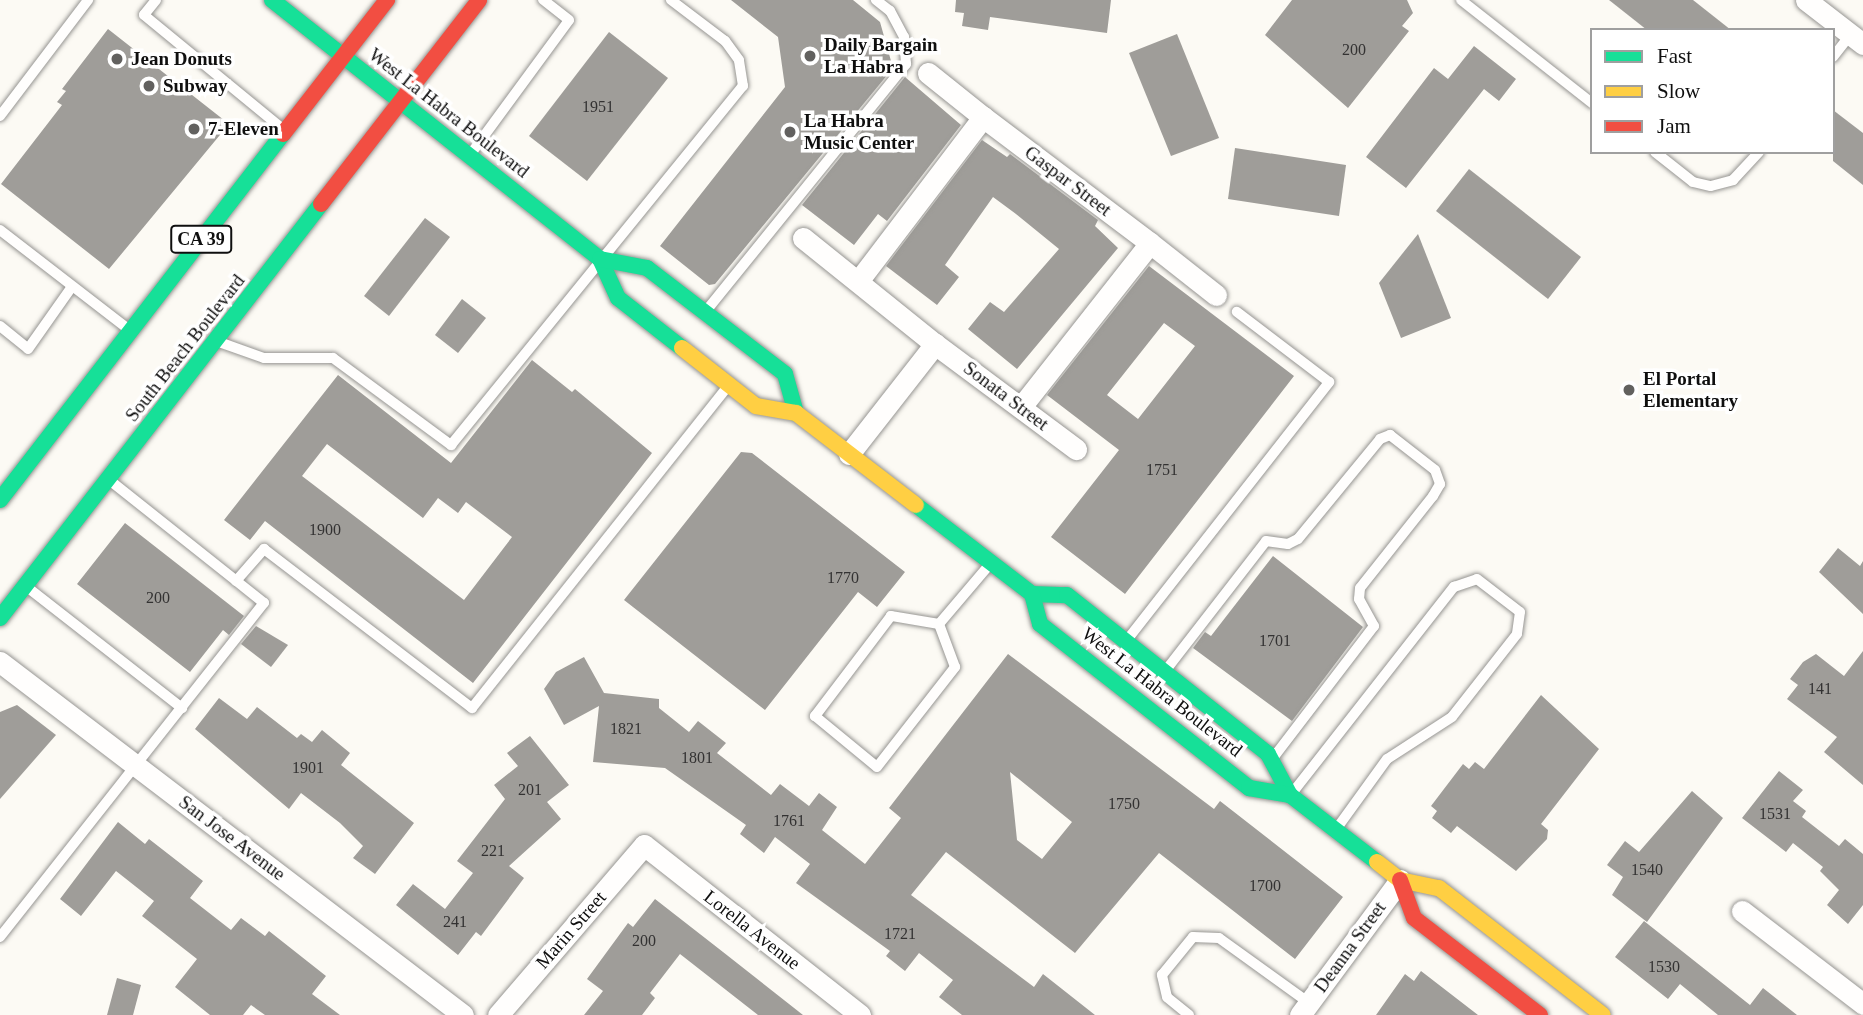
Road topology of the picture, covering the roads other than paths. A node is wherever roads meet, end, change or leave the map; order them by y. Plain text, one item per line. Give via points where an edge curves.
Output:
1 (88, 0) edge
2 (156, 0) edge
3 (272, 0) edge
4 (387, 0) edge
5 (479, 0) edge
6 (542, 0) edge
7 (671, 0) edge
8 (876, 0) edge
9 (1461, 0) edge
10 (1806, 0) edge
11 (1857, 40) edge
12 (1835, 56) edge
13 (345, 57) junction
14 (928, 73) dead end
15 (401, 101) junction
16 (1590, 101) edge
17 (0, 116) edge
18 (983, 117) junction
19 (286, 131) junction
20 (1658, 154) edge
21 (1757, 154) edge
22 (470, 156) junction
23 (0, 230) edge
24 (803, 238) dead end
25 (1150, 243) junction
26 (600, 259) junction
27 (859, 280) junction
28 (71, 288) junction
29 (1216, 295) dead end
30 (705, 312) junction
31 (1237, 312) dead end
32 (0, 326) edge
33 (130, 331) junction
34 (216, 341) junction
35 (935, 344) junction
36 (729, 385) junction
37 (1021, 407) junction
38 (796, 413) junction
39 (1076, 449) dead end
40 (849, 454) junction
41 (109, 480) junction
42 (3, 489) edge
43 (991, 562) junction
44 (236, 581) junction
45 (25, 586) junction
46 (1032, 594) junction
47 (0, 618) edge
48 (939, 624) junction
49 (1126, 642) junction
50 (0, 662) edge
51 (1164, 672) junction
52 (182, 708) junction
53 (136, 765) junction
54 (1261, 774) junction
55 (1290, 795) junction
56 (1336, 830) junction
57 (644, 845) joint
58 (1400, 880) junction
59 (1742, 911) dead end
60 (0, 937) edge
61 (1863, 1004) edge
62 (1305, 1009) edge
63 (463, 1015) edge
64 (498, 1015) edge
65 (860, 1015) edge
66 (1189, 1015) edge
67 (1541, 1015) edge
68 (1603, 1015) edge

1 - 17 lane
2 - 19 lane via 144,15
3 - 13 main road, West La Habra Boulevard
4 - 13 main road, CA 39
5 - 15 main road, South Beach Boulevard
6 - 22 lane via 569,20
7 - 26 lane via 725,41 739,61 743,86
8 - 30 lane via 890,11 904,37 906,64
9 - 16 lane
10 - 11 street
11 - 12 lane
13 - 15 main road, West La Habra Boulevard
13 - 19 main road, CA 39
14 - 18 street, Gaspar Street
15 - 22 main road, West La Habra Boulevard
15 - 34 main road, South Beach Boulevard
18 - 25 street, Gaspar Street
18 - 27 street
19 - 33 main road, CA 39
20 - 21 lane via 1693,182 1711,186 1733,180
22 - 26 main road, West La Habra Boulevard
23 - 28 lane
24 - 27 street, Sonata Street
25 - 29 street, Gaspar Street
25 - 37 street
26 - 30 main road, West La Habra Boulevard via 647,268
26 - 34 lane via 451,445 333,358 264,358
26 - 36 main road, West La Habra Boulevard via 618,298
27 - 35 street, Sonata Street
28 - 32 lane via 29,349
28 - 33 lane
30 - 38 main road, West La Habra Boulevard via 785,374
31 - 49 lane via 1328,382
33 - 42 main road, CA 39
34 - 41 main road, South Beach Boulevard
35 - 37 street, Sonata Street
35 - 40 street
36 - 38 main road, West La Habra Boulevard via 757,406
36 - 44 lane via 472,708 264,549
37 - 39 street, Sonata Street
38 - 40 main road, West La Habra Boulevard
40 - 43 main road, West La Habra Boulevard
41 - 44 lane
41 - 45 main road, South Beach Boulevard
43 - 46 main road, West La Habra Boulevard
43 - 48 lane
44 - 52 lane via 264,603
45 - 47 main road, South Beach Boulevard
45 - 52 lane
46 - 49 main road, West La Habra Boulevard via 1067,595
46 - 54 main road, West La Habra Boulevard via 1040,624
48 - 48 lane via 891,616 815,716 877,767 955,667
49 - 51 main road, West La Habra Boulevard
50 - 53 street, San Jose Avenue
51 - 54 main road, West La Habra Boulevard
51 - 54 lane via 1266,541 1288,544 1298,539 1380,439 1390,435 1436,470 1440,484 1433,496 1360,588 1359,599 1374,626
52 - 53 lane
53 - 60 lane
53 - 63 street, San Jose Avenue
54 - 55 main road, West La Habra Boulevard
54 - 55 main road, West La Habra Boulevard
55 - 56 main road, West La Habra Boulevard
55 - 56 lane via 1454,587 1477,579 1520,612 1517,634 1452,717 1387,759
56 - 58 main road, West La Habra Boulevard
57 - 64 street, Marin Street
57 - 65 street, Lorella Avenue
58 - 62 street, Deanna Street
58 - 67 main road via 1415,918
58 - 68 main road, West La Habra Boulevard via 1439,888
59 - 61 street
62 - 66 lane via 1219,938 1193,937 1162,975 1167,997

